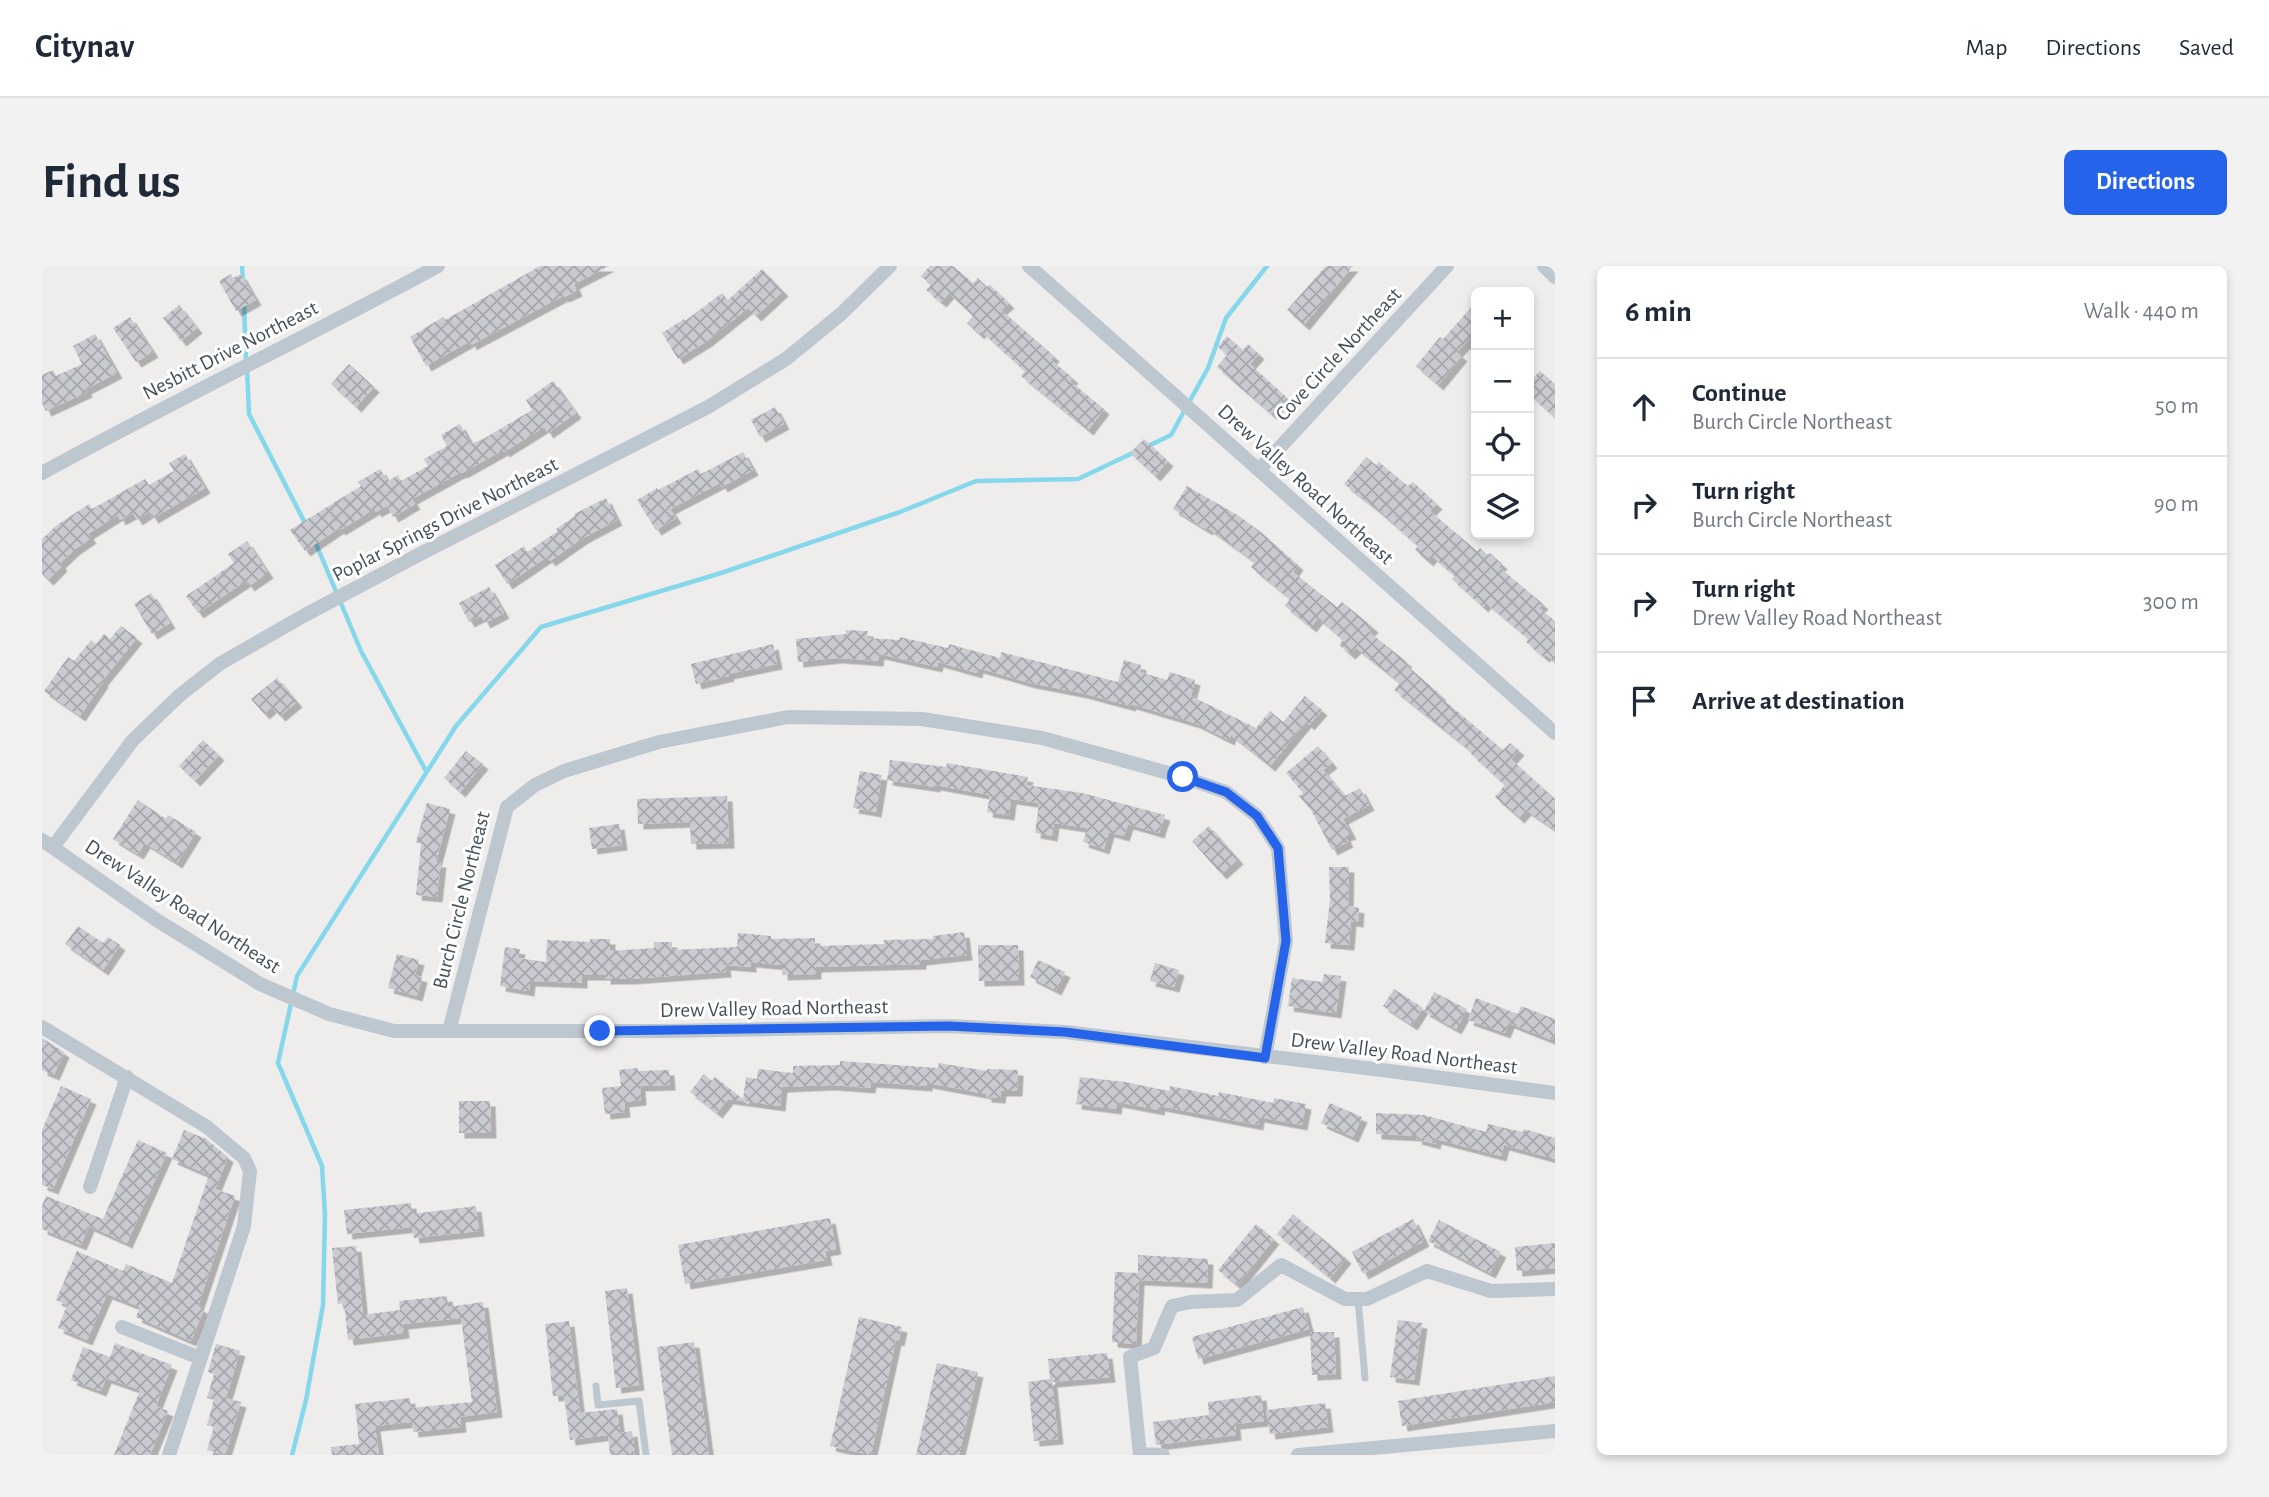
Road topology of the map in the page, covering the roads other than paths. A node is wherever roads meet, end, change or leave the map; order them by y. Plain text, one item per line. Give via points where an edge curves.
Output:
1 (438, 266) edge
2 (890, 266) edge
3 (1029, 266) edge
4 (1447, 266) edge
5 (1544, 266) edge
6 (1555, 277) edge
7 (1259, 470) junction
8 (42, 473) edge
9 (1555, 733) edge
10 (47, 844) edge
11 (42, 1027) edge
12 (449, 1031) junction
13 (1265, 1058) junction
14 (127, 1077) junction
15 (1555, 1093) edge
16 (90, 1187) dead end
17 (1555, 1289) edge
18 (1359, 1299) junction
19 (122, 1327) dead end
20 (200, 1358) junction
21 (1365, 1378) dead end
22 (597, 1386) dead end
23 (1555, 1431) edge
24 (169, 1455) edge
25 (646, 1455) edge
26 (1140, 1455) edge
27 (1163, 1455) edge
28 (1298, 1455) edge

1 - 8 street, Nesbitt Drive Northeast
2 - 10 street, Poplar Springs Drive Northeast via 786,359 708,407 422,553 221,663 133,740
3 - 7 street, Drew Valley Road Northeast
4 - 7 street, Cove Circle Northeast
5 - 6 street
7 - 9 street, Drew Valley Road Northeast
10 - 12 street, Drew Valley Road Northeast via 260,984 329,1014 394,1031
11 - 14 street
12 - 13 street, Drew Valley Road Northeast via 948,1026 1065,1032
12 - 13 street, Burch Circle Northeast via 507,807 535,785 564,771 659,742 788,717 922,719 1042,738 1183,777 1226,792 1257,816 1278,848 1286,941
13 - 15 street, Drew Valley Road Northeast
14 - 16 street
14 - 20 street via 207,1128 244,1158 250,1171 244,1226
17 - 18 street via 1491,1291 1427,1271
18 - 21 lane
18 - 26 street via 1345,1300 1281,1265 1237,1300 1172,1306 1154,1348 1130,1357
19 - 20 street
20 - 24 street
22 - 25 lane via 598,1405 639,1401
23 - 28 street
26 - 27 street

